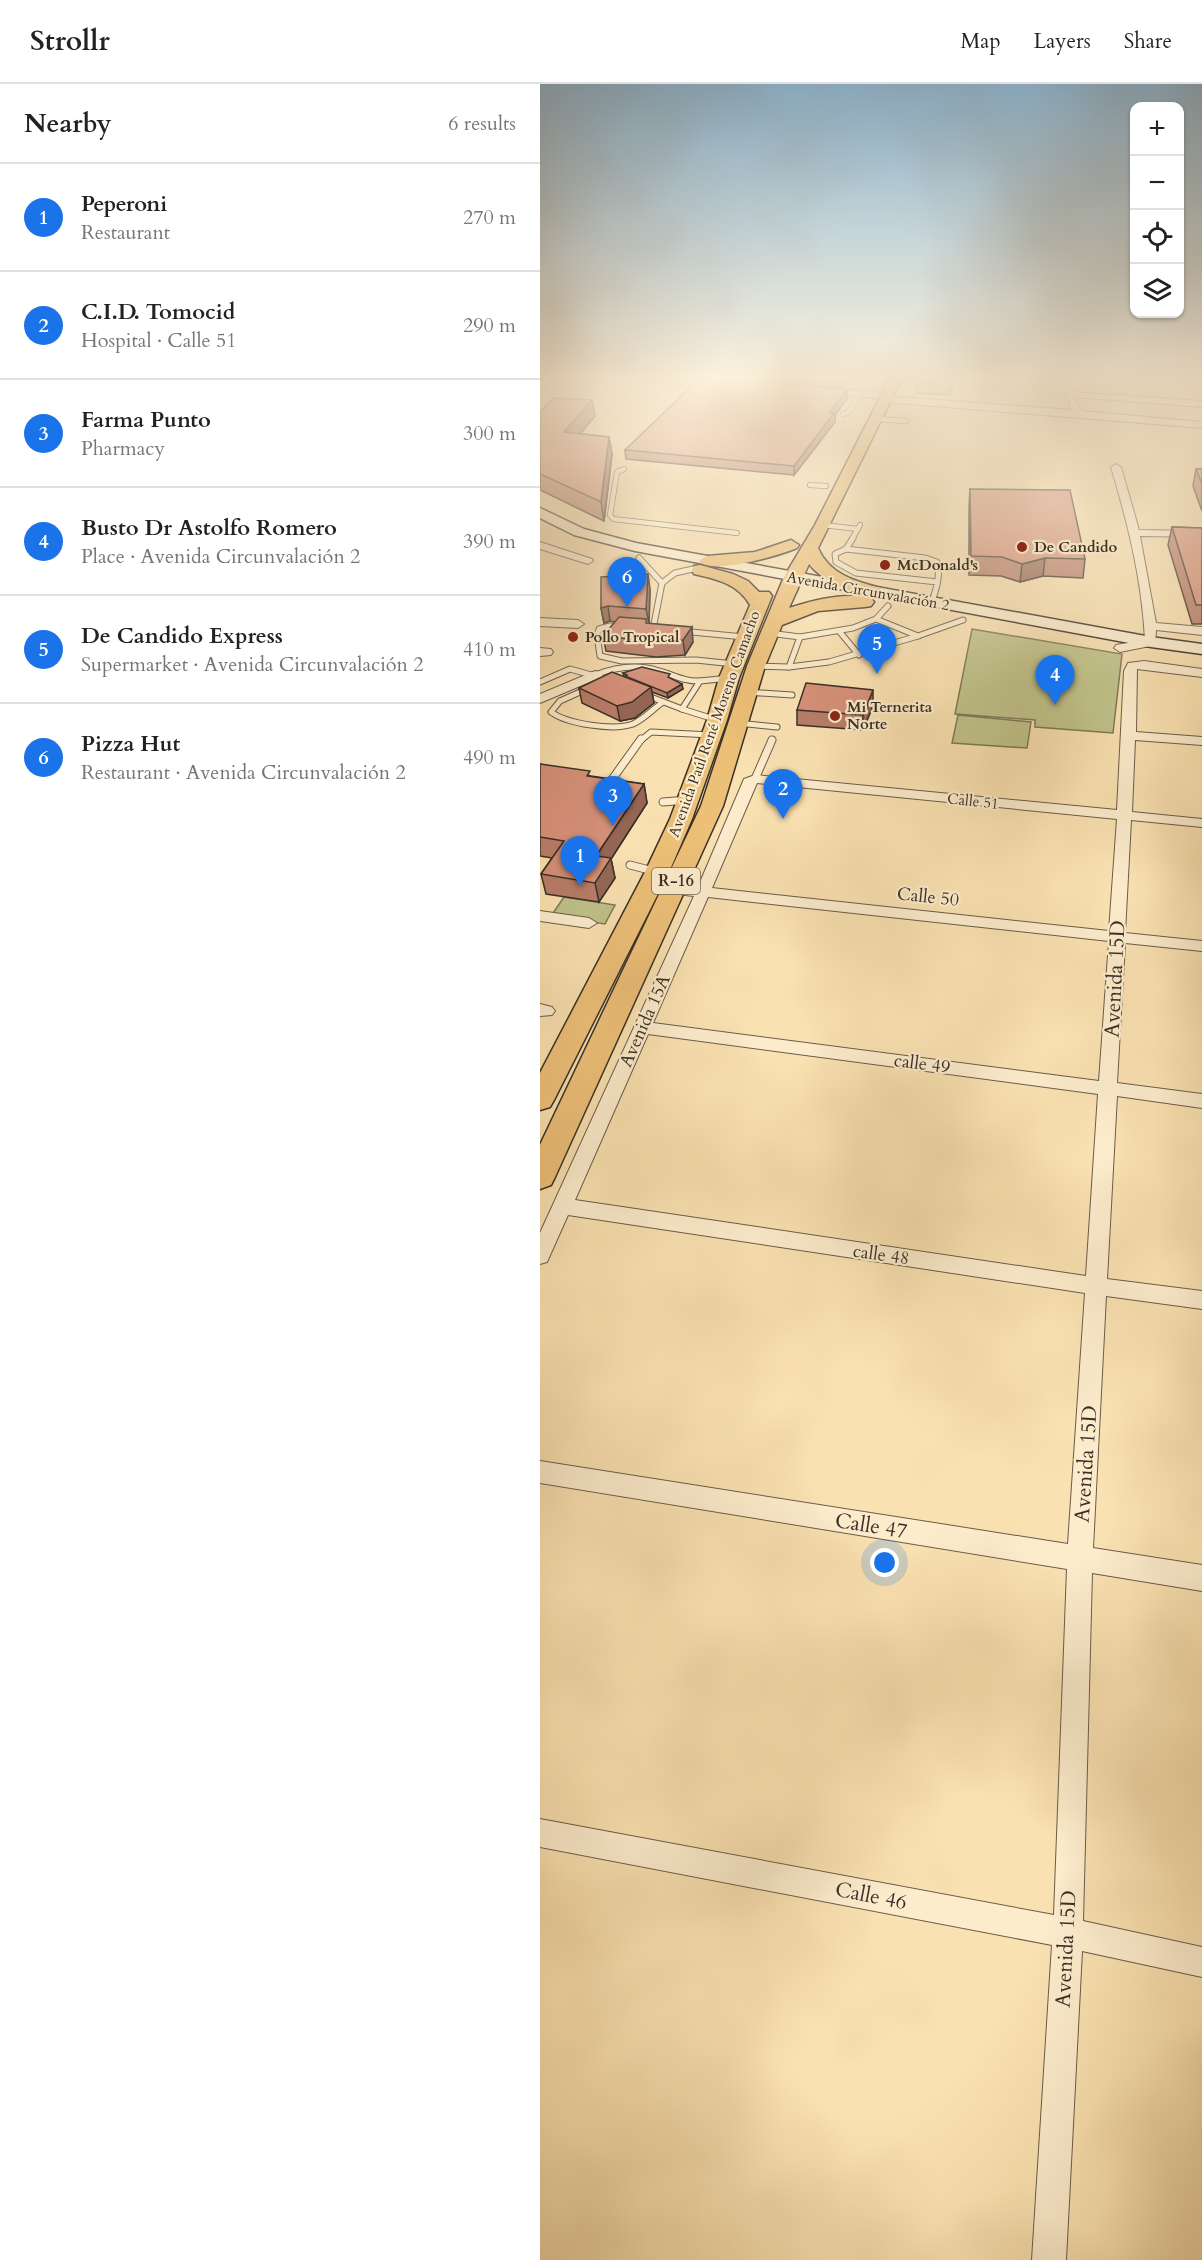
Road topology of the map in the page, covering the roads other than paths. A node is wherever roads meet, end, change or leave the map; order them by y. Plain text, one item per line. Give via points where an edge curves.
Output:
1 (615, 482) edge
2 (829, 482) edge
3 (844, 482) edge
4 (1120, 482) edge
5 (810, 485) dead end
6 (826, 486) junction
7 (814, 506) dead end
8 (540, 512) edge
9 (823, 525) junction
10 (540, 527) edge
11 (737, 533) dead end
12 (1135, 533) junction
13 (1202, 534) edge
14 (540, 545) edge
15 (810, 549) junction
16 (846, 549) junction
17 (639, 558) junction
18 (588, 561) dead end
19 (700, 567) junction
20 (781, 581) junction
21 (924, 581) junction
22 (937, 582) junction
23 (662, 583) junction
24 (870, 597) junction
25 (925, 601) junction
26 (888, 606) junction
27 (767, 620) junction
28 (876, 620) junction
29 (963, 620) junction
30 (540, 622) edge
31 (578, 624) dead end
32 (632, 627) edge
33 (642, 628) edge
34 (653, 629) junction
35 (664, 630) edge
36 (676, 631) edge
37 (839, 631) junction
38 (1202, 631) edge
39 (1151, 634) junction
40 (918, 636) junction
41 (744, 637) junction
42 (800, 637) junction
43 (1202, 649) edge
44 (859, 655) junction
45 (1125, 658) junction
46 (1202, 659) edge
47 (789, 667) junction
48 (1202, 673) edge
49 (596, 675) junction
50 (741, 675) junction
51 (700, 681) junction
52 (540, 682) edge
53 (635, 691) edge
54 (792, 695) dead end
55 (540, 699) edge
56 (663, 702) junction
57 (682, 709) junction
58 (722, 726) junction
59 (777, 727) dead end
60 (1130, 735) junction
61 (772, 740) dead end
62 (1202, 741) edge
63 (751, 782) junction
64 (608, 785) edge
65 (689, 800) junction
66 (663, 802) dead end
67 (1124, 816) junction
68 (1202, 823) edge
69 (630, 865) dead end
70 (660, 882) junction
71 (703, 892) junction
72 (540, 916) edge
73 (589, 923) dead end
74 (1118, 937) junction
75 (1202, 946) edge
76 (641, 1027) junction
77 (1109, 1088) junction
78 (540, 1100) edge
79 (1202, 1101) edge
80 (540, 1177) edge
81 (562, 1206) junction
82 (540, 1256) edge
83 (1098, 1287) junction
84 (1202, 1300) edge
85 (540, 1472) edge
86 (1080, 1558) junction
87 (1202, 1578) edge
88 (540, 1833) edge
89 (1068, 1933) junction
90 (1202, 1962) edge
91 (1049, 2260) edge

1 - 11 lane via 610,515 613,519
2 - 6 main road, R-16
3 - 9 main road, R-16
4 - 12 street
5 - 6 lane
6 - 7 main road, R-16
8 - 19 main road, Avenida Circunvalación 2 via 579,532
9 - 15 main road, R-16
9 - 16 lane via 860,526
10 - 17 main road, Avenida Circunvalación 2 via 569,540
12 - 13 street
12 - 39 street
14 - 18 street
15 - 20 main road, R-16
15 - 24 main road via 814,562 826,573
16 - 21 lane via 837,551 834,558 845,570
16 - 22 lane via 932,559 939,564
17 - 19 main road, Avenida Circunvalación 2
17 - 23 lane
19 - 20 main road, Avenida Circunvalación 2
19 - 20 main road, R-16 via 757,557 794,540
19 - 23 lane via 675,573
19 - 27 main road via 747,587
20 - 24 main road, Avenida Circunvalación 2
20 - 27 main road, Avenida Paúl René Moreno Camacho / R-16
21 - 22 lane
21 - 25 lane
22 - 25 lane
23 - 34 lane
24 - 25 main road, Avenida Circunvalación 2
24 - 26 main road, Avenida Circunvalación 2
24 - 27 main road via 816,604
25 - 39 main road, Avenida Circunvalación 2
26 - 28 lane
26 - 29 main road, Avenida Circunvalación 2
27 - 41 main road, Avenida Paúl René Moreno Camacho / R-16
27 - 42 lane
27 - 50 main road, Avenida Paúl René Moreno Camacho / R-16
28 - 37 lane
28 - 40 lane
29 - 40 lane
29 - 45 main road, Avenida Circunvalación 2
30 - 31 street
32 - 50 lane via 599,629 600,656 696,660
33 - 34 lane
34 - 35 lane
36 - 41 lane
37 - 42 lane
37 - 44 lane
38 - 39 street
39 - 43 main road, Avenida Circunvalación 2
39 - 45 street
40 - 44 lane
41 - 50 main road, Avenida Paúl René Moreno Camacho / R-16
42 - 47 lane
44 - 47 lane
45 - 46 main road, Avenida Circunvalación 2
45 - 48 street via 1144,665
45 - 60 street, Avenida 15D
47 - 50 lane
49 - 51 lane via 627,667
49 - 52 lane via 568,668
49 - 55 street
49 - 56 lane via 607,679 560,701 551,712 566,720 622,726 636,722
50 - 51 lane
50 - 54 lane
50 - 58 main road, Avenida Paúl René Moreno Camacho / R-16
51 - 57 lane
53 - 56 lane
56 - 57 lane
57 - 58 lane
58 - 59 lane
58 - 64 lane via 643,736
58 - 65 main road, Avenida Paúl René Moreno Camacho / R-16
58 - 70 main road, Avenida Paúl René Moreno Camacho / R-16 via 712,806
60 - 62 street
60 - 67 street, Avenida 15D
61 - 63 lane
63 - 67 street, Calle 51
63 - 71 street, Avenida 15A
65 - 66 lane
65 - 70 main road, Avenida Paúl René Moreno Camacho / R-16
67 - 68 street, Calle 51
67 - 74 street, Avenida 15D
69 - 70 lane
70 - 71 street, Calle 50
70 - 78 main road, Avenida Paúl René Moreno Camacho / R-16
70 - 80 main road, Avenida Paúl René Moreno Camacho / R-16
71 - 74 street, Calle 50
71 - 76 street, Avenida 15A
72 - 73 street
74 - 75 street, Calle 50
74 - 77 street, Avenida 15D
76 - 77 street, calle 49
76 - 81 street, Avenida 15A
77 - 79 street, calle 49
77 - 83 street, Avenida 15D
81 - 82 street, Avenida 15A
81 - 83 street, calle 48
83 - 84 street, calle 48
83 - 86 street, Avenida 15D
85 - 86 street, Calle 47
86 - 87 street, Calle 47
86 - 89 street, Avenida 15D
88 - 89 street, Calle 46
89 - 90 street, Calle 46
89 - 91 street, Avenida 15D

